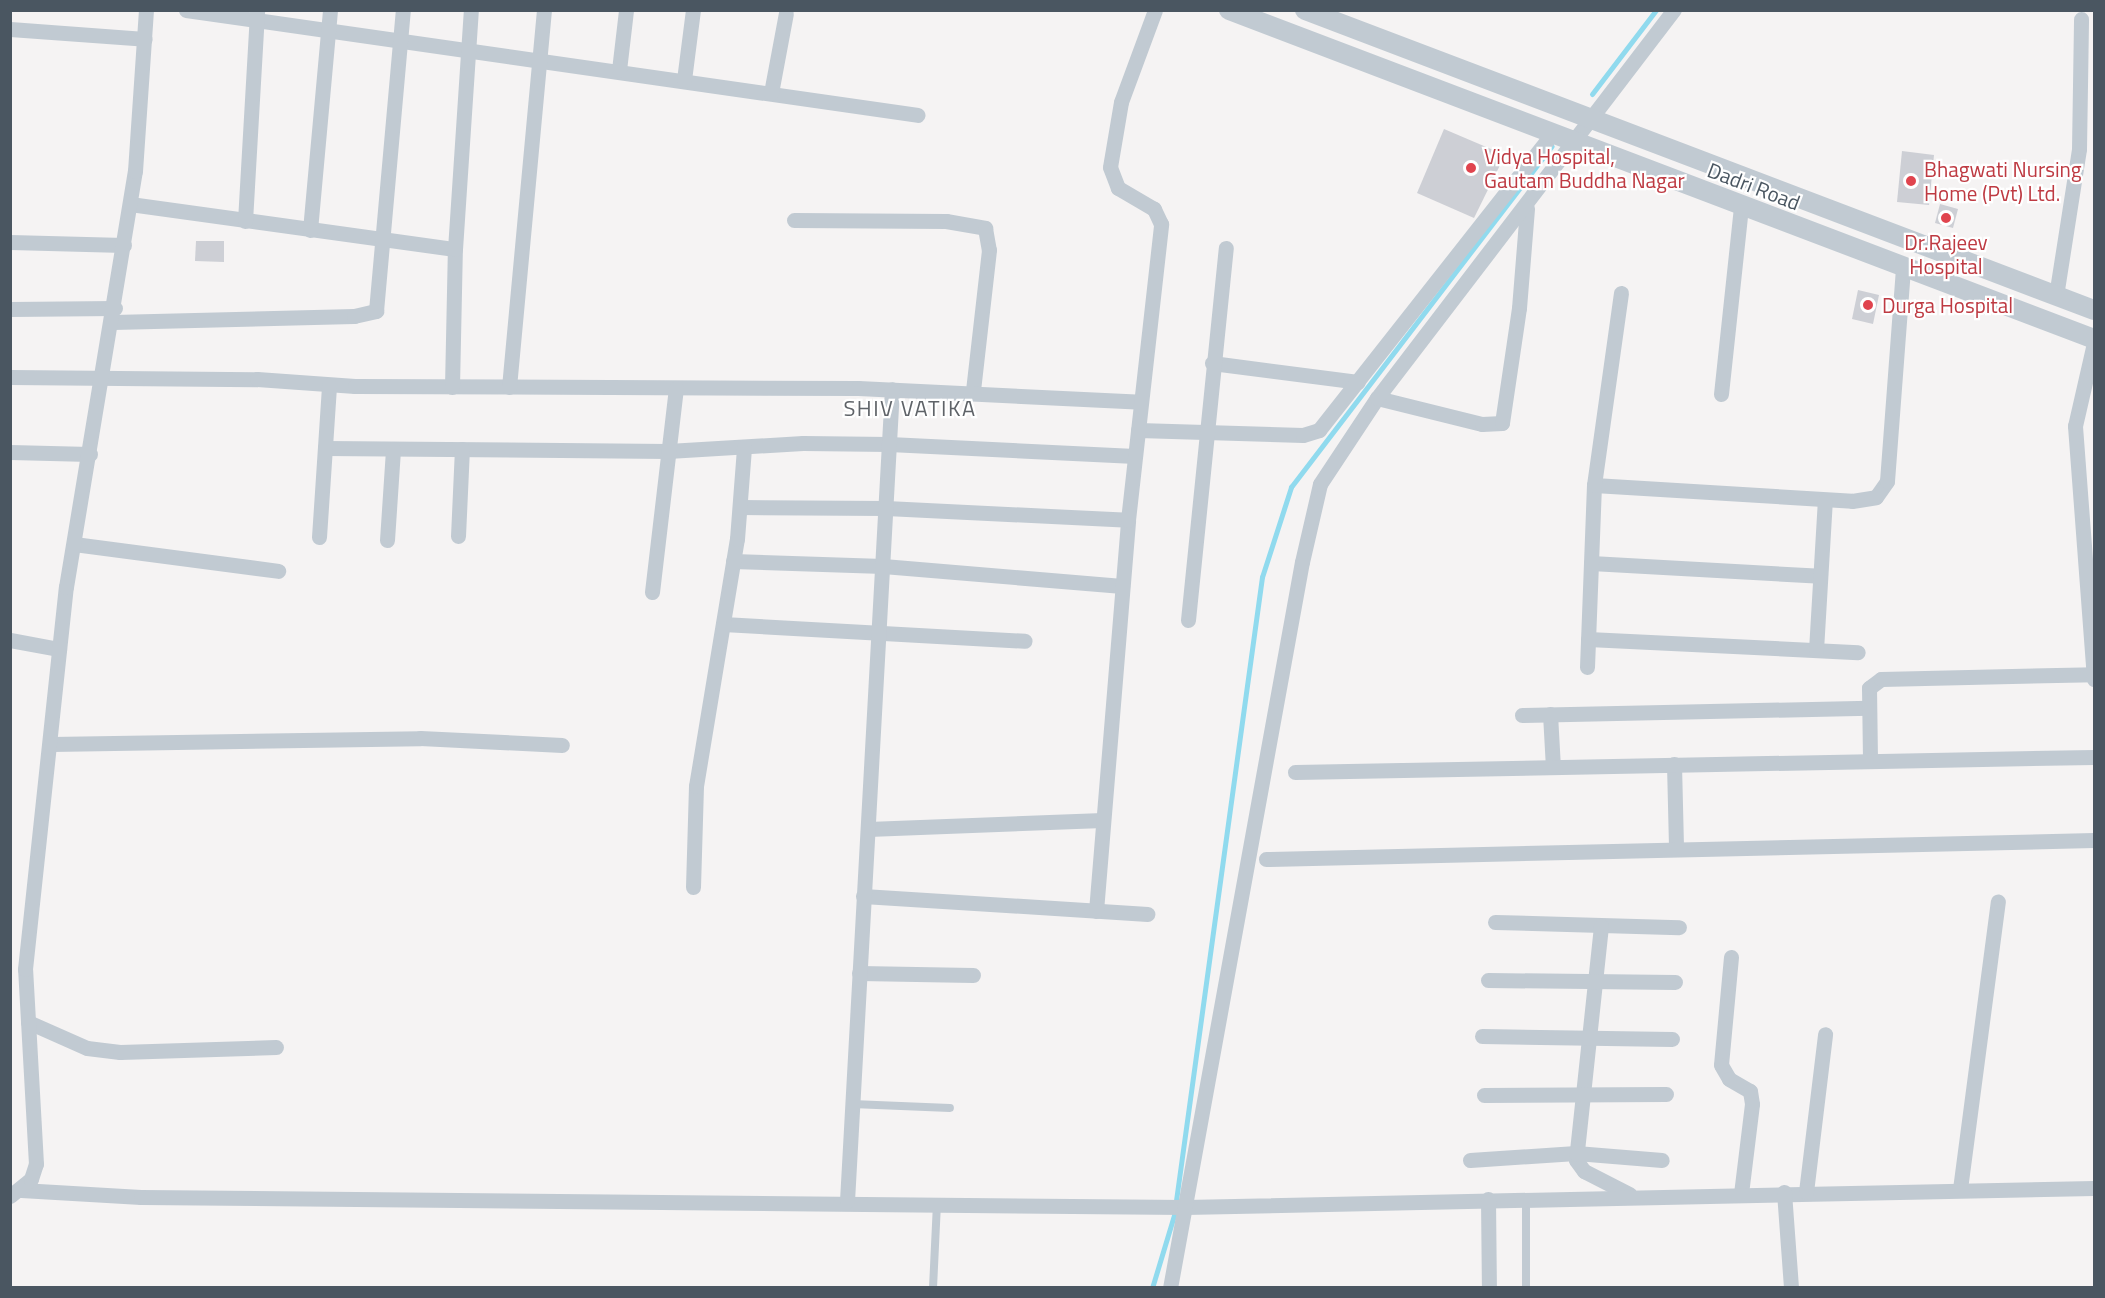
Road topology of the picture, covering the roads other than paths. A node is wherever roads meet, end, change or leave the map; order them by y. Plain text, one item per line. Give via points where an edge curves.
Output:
1 (146, 10) edge
2 (186, 10) edge
3 (330, 10) edge
4 (402, 10) edge
5 (471, 10) edge
6 (544, 10) edge
7 (626, 10) edge
8 (693, 10) edge
9 (1155, 10) edge
10 (1229, 10) edge
11 (1305, 10) edge
12 (1674, 10) edge
13 (786, 13) dead end
14 (256, 15) edge
15 (2080, 18) dead end
16 (10, 29) edge
17 (328, 30) junction
18 (145, 39) junction
19 (401, 40) junction
20 (468, 49) junction
21 (538, 58) junction
22 (619, 70) junction
23 (684, 80) junction
24 (771, 93) junction
25 (918, 114) dead end
26 (1590, 121) junction
27 (1551, 135) junction
28 (1574, 144) junction
29 (130, 204) junction
30 (1741, 206) junction
31 (1527, 208) junction
32 (794, 220) dead end
33 (245, 221) junction
34 (310, 230) junction
35 (382, 239) junction
36 (10, 242) edge
37 (124, 245) junction
38 (1226, 248) dead end
39 (455, 249) junction
40 (1903, 267) junction
41 (1621, 293) dead end
42 (2056, 296) junction
43 (10, 309) edge
44 (2094, 310) edge
45 (114, 315) junction
46 (2094, 341) edge
47 (1212, 363) junction
48 (10, 377) edge
49 (103, 379) junction
50 (1358, 382) junction
51 (329, 385) junction
52 (452, 387) junction
53 (509, 387) junction
54 (676, 388) junction
55 (892, 389) junction
56 (973, 391) junction
57 (1721, 394) dead end
58 (1377, 398) junction
59 (1141, 402) junction
60 (1138, 430) junction
61 (1203, 432) junction
62 (889, 444) junction
63 (744, 447) junction
64 (325, 448) junction
65 (393, 449) junction
66 (462, 449) junction
67 (669, 451) junction
68 (10, 452) edge
69 (90, 454) junction
70 (1135, 456) junction
71 (1594, 485) junction
72 (1825, 500) junction
73 (740, 507) junction
74 (886, 508) junction
75 (1128, 520) junction
76 (458, 536) dead end
77 (319, 537) dead end
78 (387, 540) dead end
79 (74, 544) junction
80 (733, 561) junction
81 (1591, 563) junction
82 (884, 566) junction
83 (278, 571) dead end
84 (1820, 576) junction
85 (1122, 586) junction
86 (652, 592) dead end
87 (1188, 620) dead end
88 (723, 624) junction
89 (880, 632) junction
90 (1588, 639) junction
91 (10, 640) edge
92 (1025, 640) dead end
93 (59, 649) junction
94 (1816, 650) junction
95 (1858, 652) dead end
96 (2094, 658) edge
97 (1587, 666) dead end
98 (2094, 674) edge
99 (2094, 679) edge
100 (1869, 708) junction
101 (1550, 714) junction
102 (1522, 715) dead end
103 (51, 744) junction
104 (562, 745) dead end
105 (2094, 757) edge
106 (1870, 759) junction
107 (1674, 764) junction
108 (1553, 766) junction
109 (1295, 772) dead end
110 (1103, 820) junction
111 (868, 829) junction
112 (2094, 840) edge
113 (1676, 848) junction
114 (1266, 859) dead end
115 (693, 887) dead end
116 (863, 896) junction
117 (1998, 901) dead end
118 (1096, 911) junction
119 (1147, 914) dead end
120 (1495, 922) dead end
121 (1601, 926) junction
122 (1679, 927) dead end
123 (1731, 957) dead end
124 (859, 973) junction
125 (973, 975) dead end
126 (1488, 980) dead end
127 (1596, 982) junction
128 (1675, 982) dead end
129 (28, 1022) junction
130 (1825, 1034) dead end
131 (1482, 1036) dead end
132 (1590, 1039) junction
133 (1672, 1039) dead end
134 (276, 1047) dead end
135 (1582, 1093) junction
136 (1666, 1094) dead end
137 (1484, 1095) dead end
138 (852, 1104) junction
139 (950, 1108) dead end
140 (1576, 1153) junction
141 (1470, 1160) dead end
142 (1662, 1160) dead end
143 (2094, 1188) edge
144 (1960, 1189) junction
145 (1784, 1192) junction
146 (1806, 1192) junction
147 (16, 1193) edge
148 (1741, 1193) junction
149 (1632, 1195) junction
150 (1526, 1198) junction
151 (1488, 1199) junction
152 (847, 1201) junction
153 (937, 1203) junction
154 (1178, 1206) junction
155 (933, 1287) edge
156 (1170, 1287) edge
157 (1489, 1287) edge
158 (1526, 1287) edge
159 (1791, 1287) edge

1 - 18 street
2 - 14 street
3 - 17 street
4 - 19 street
5 - 20 street
6 - 21 street
7 - 22 street
8 - 23 street
9 - 59 street via 1121,102 1110,167 1118,188 1154,209 1161,224
10 - 27 street, Dadri Road
11 - 26 street, Dadri Road
12 - 26 street
13 - 24 street
14 - 17 street
14 - 33 street
15 - 42 street via 2079,149
16 - 18 street
17 - 19 street
17 - 34 street
18 - 29 street
19 - 20 street
19 - 35 street
20 - 21 street
20 - 39 street
21 - 22 street
21 - 53 street via 531,187
22 - 23 street
23 - 24 street
24 - 25 street
26 - 28 street
26 - 42 street, Dadri Road
27 - 28 street, Dadri Road
27 - 50 street
28 - 30 street, Dadri Road
28 - 31 street
29 - 33 street
29 - 37 street
30 - 40 street, Dadri Road
30 - 57 street
31 - 58 street
31 - 58 street via 1519,308 1502,423 1482,424
32 - 56 street via 946,221 986,228 989,250
33 - 34 street
34 - 35 street
35 - 39 street
35 - 45 street via 380,303 368,315
36 - 37 street
37 - 45 street
38 - 47 street
39 - 52 street
40 - 46 street, Dadri Road
40 - 72 street via 1887,482 1881,493 1869,501
41 - 71 street
42 - 44 street, Dadri Road
43 - 45 street
45 - 49 street
46 - 96 street via 2075,426
47 - 50 street
47 - 61 street
48 - 49 street
49 - 51 street via 257,379
49 - 69 street
50 - 61 street via 1328,422 1311,434
51 - 52 street
51 - 64 street
52 - 53 street
53 - 54 street
54 - 55 street
54 - 67 street
55 - 56 street
55 - 62 street
56 - 59 street
58 - 154 street via 1320,484 1312,510
59 - 60 street
60 - 61 street
60 - 70 street
61 - 87 street
62 - 63 street
62 - 70 street
62 - 74 street
63 - 67 street
63 - 73 street
64 - 65 street
64 - 77 street
65 - 66 street
65 - 78 street
66 - 67 street
66 - 76 street
67 - 86 street
68 - 69 street
69 - 79 street
70 - 75 street
71 - 72 street
71 - 81 street
72 - 84 street
73 - 74 street
73 - 80 street
74 - 75 street
74 - 82 street
75 - 85 street
79 - 83 street
79 - 93 street
80 - 82 street
80 - 88 street
81 - 84 street
81 - 90 street
82 - 85 street
82 - 89 street
84 - 94 street
85 - 110 street
88 - 89 street
88 - 115 street via 696,786
89 - 92 street
89 - 111 street
90 - 94 street
90 - 97 street
91 - 93 street
93 - 103 street
94 - 95 street
96 - 98 street
98 - 99 street
98 - 100 street via 1881,679 1869,688
100 - 101 street
100 - 106 street
101 - 102 street
101 - 108 street
103 - 104 street via 420,738
103 - 129 street via 25,969
105 - 106 street
106 - 107 street
107 - 108 street
107 - 113 street
108 - 109 street
110 - 111 street
110 - 118 street
111 - 116 street
112 - 113 street
113 - 114 street
116 - 118 street
116 - 124 street
117 - 144 street
118 - 119 street
120 - 121 street
121 - 122 street
121 - 127 street
123 - 148 street via 1721,1065 1724,1074 1752,1096
124 - 125 street
124 - 138 street
126 - 127 street
127 - 128 street
127 - 132 street
129 - 134 street via 87,1048 120,1052
129 - 147 street via 38,1148 31,1179
130 - 146 street
131 - 132 street
132 - 133 street
132 - 135 street
135 - 136 street
135 - 137 street
135 - 140 street
138 - 139 lane
138 - 152 street
140 - 141 street
140 - 142 street
140 - 149 street via 1584,1171
143 - 144 street
144 - 146 street
145 - 146 street
145 - 148 street
145 - 159 street
147 - 152 street
148 - 149 street
149 - 150 street
150 - 151 street
150 - 158 lane
151 - 154 street
151 - 157 street
152 - 153 street
153 - 154 street
153 - 155 lane
154 - 156 street

